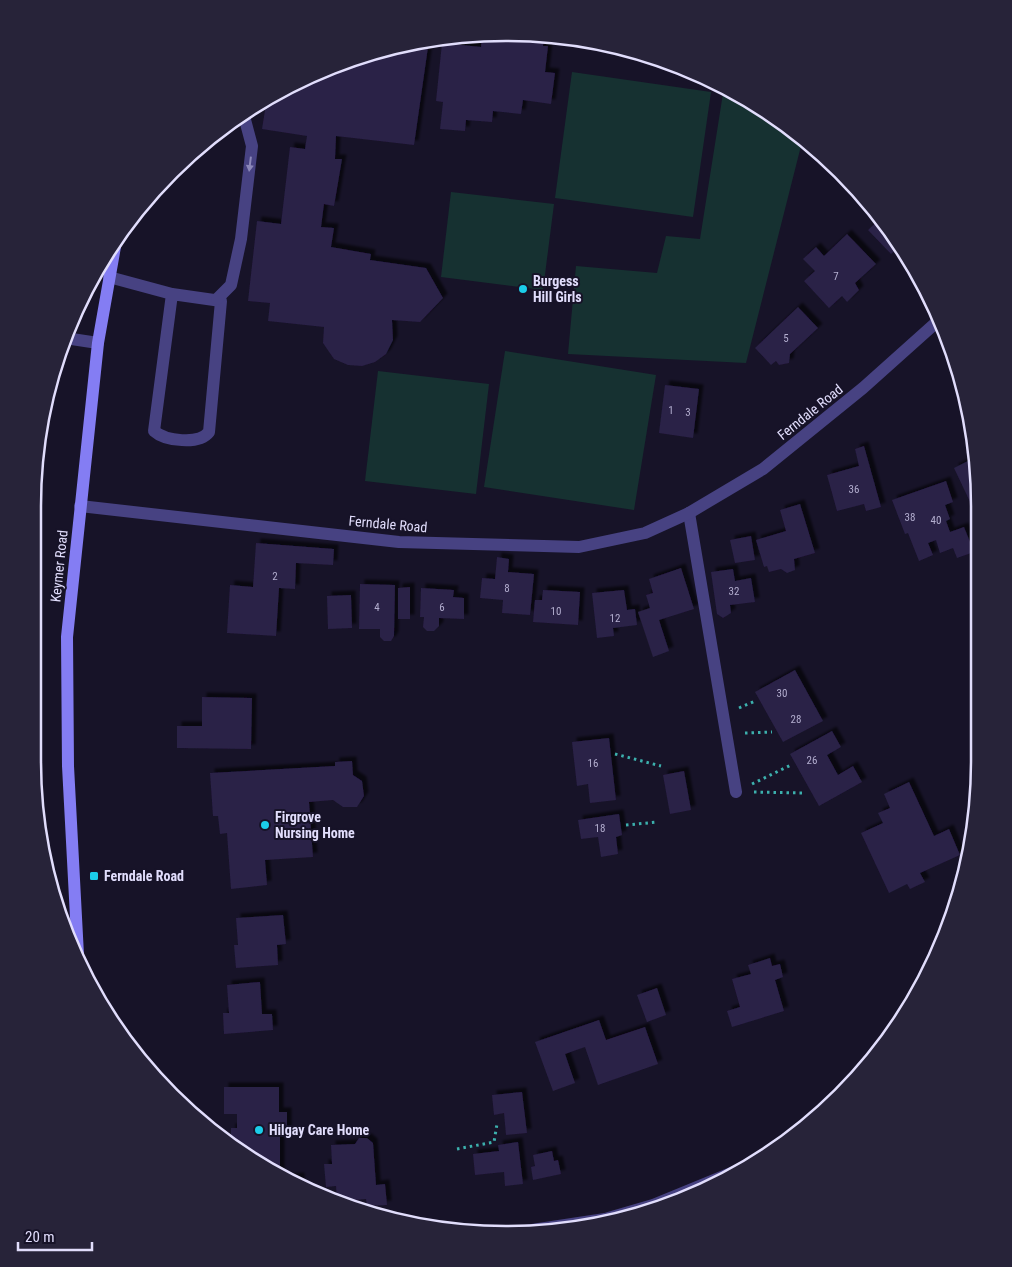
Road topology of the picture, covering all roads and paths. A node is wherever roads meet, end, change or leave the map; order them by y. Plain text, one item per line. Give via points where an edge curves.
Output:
1 (246, 122) edge
2 (111, 262) edge
3 (108, 277) junction
4 (172, 294) junction
5 (217, 299) junction
6 (934, 325) edge
7 (73, 339) edge
8 (98, 343) junction
9 (80, 506) junction
10 (689, 513) junction
11 (772, 732) dead end
12 (727, 743) junction
13 (615, 754) dead end
14 (791, 765) dead end
15 (661, 766) dead end
16 (736, 792) junction
17 (805, 793) dead end
18 (658, 822) dead end
19 (626, 825) dead end
20 (77, 939) edge
21 (497, 1124) dead end
22 (457, 1148) dead end

1 -> 5 street via 252,146 241,239 231,285
2 - 3 main road, Keymer Road
3 - 4 street
3 - 8 main road, Keymer Road
4 - 5 street
4 - 5 street via 154,426 155,432 162,436 189,440 201,439 209,432 222,304
6 - 10 street, Ferndale Road via 863,388 763,469
7 - 8 street
8 - 9 main road, Keymer Road
9 - 10 street, Ferndale Road via 399,542 579,547 645,533
9 - 20 main road, Keymer Road via 67,637 68,766
10 - 12 street
11 - 12 path via 749,731
12 - 16 street
13 - 15 path
14 - 16 path
16 - 17 path
18 - 19 path
21 - 22 path via 494,1142

